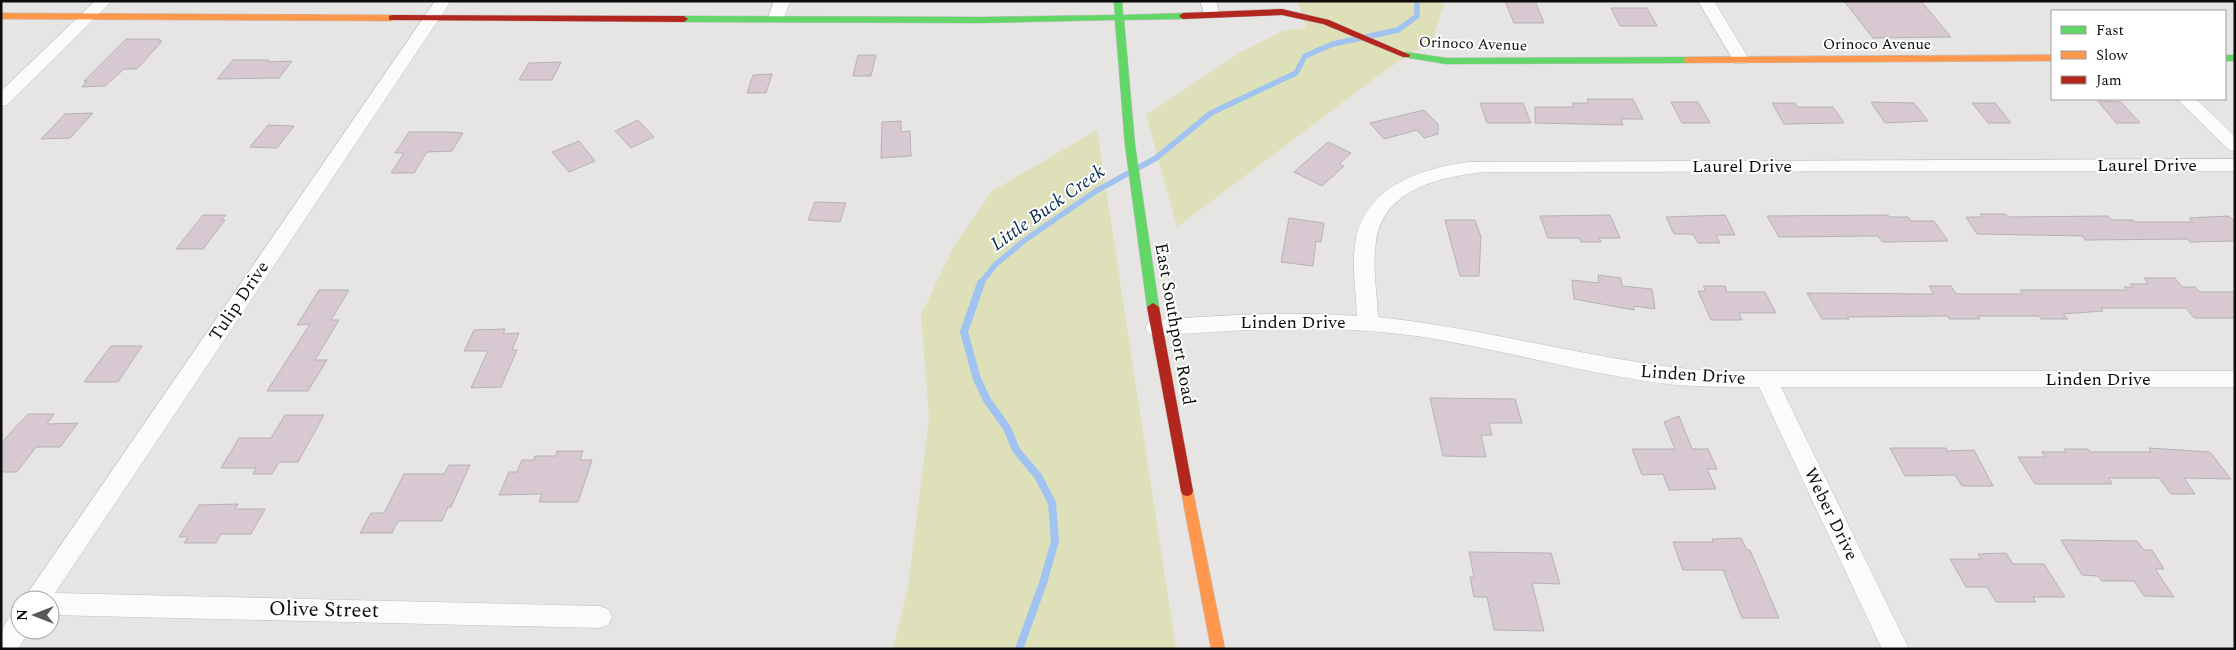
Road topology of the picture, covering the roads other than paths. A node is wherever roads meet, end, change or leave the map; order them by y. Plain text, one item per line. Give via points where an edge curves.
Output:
1 (104, 1) edge
2 (782, 1) edge
3 (1118, 1) edge
4 (1706, 1) edge
5 (1209, 8) edge
6 (438, 9) edge
7 (1, 16) edge
8 (89, 16) junction
9 (776, 18) junction
10 (1118, 19) junction
11 (2051, 58) edge
12 (1740, 59) junction
13 (2187, 100) edge
14 (1, 101) edge
15 (2235, 146) edge
16 (2235, 166) edge
17 (1368, 324) junction
18 (1156, 328) junction
19 (2235, 378) edge
20 (1766, 379) junction
21 (43, 590) edge
22 (60, 604) edge
23 (598, 617) dead end
24 (1218, 649) edge
25 (1896, 649) edge

1 - 8 street
2 - 9 street
3 - 10 street, East Southport Road
4 - 12 street
5 - 10 street, Orinoco Avenue
5 - 12 street, Orinoco Avenue via 1282,12 1326,22 1414,58 1446,61
6 - 8 street, Orinoco Avenue
6 - 9 street, Orinoco Avenue
6 - 21 street, Tulip Drive
7 - 8 street, Orinoco Avenue
8 - 14 street
9 - 10 street, Orinoco Avenue
10 - 18 street, East Southport Road via 1136,195
11 - 12 street, Orinoco Avenue
13 - 15 street
16 - 17 street, Laurel Drive via 1461,168 1409,184 1382,205 1372,221 1366,238
17 - 18 street, Linden Drive via 1262,321
17 - 20 street, Linden Drive via 1482,339 1637,372 1693,378
18 - 24 street, East Southport Road
19 - 20 street, Linden Drive
20 - 25 street, Weber Drive
22 - 23 street, Olive Street

